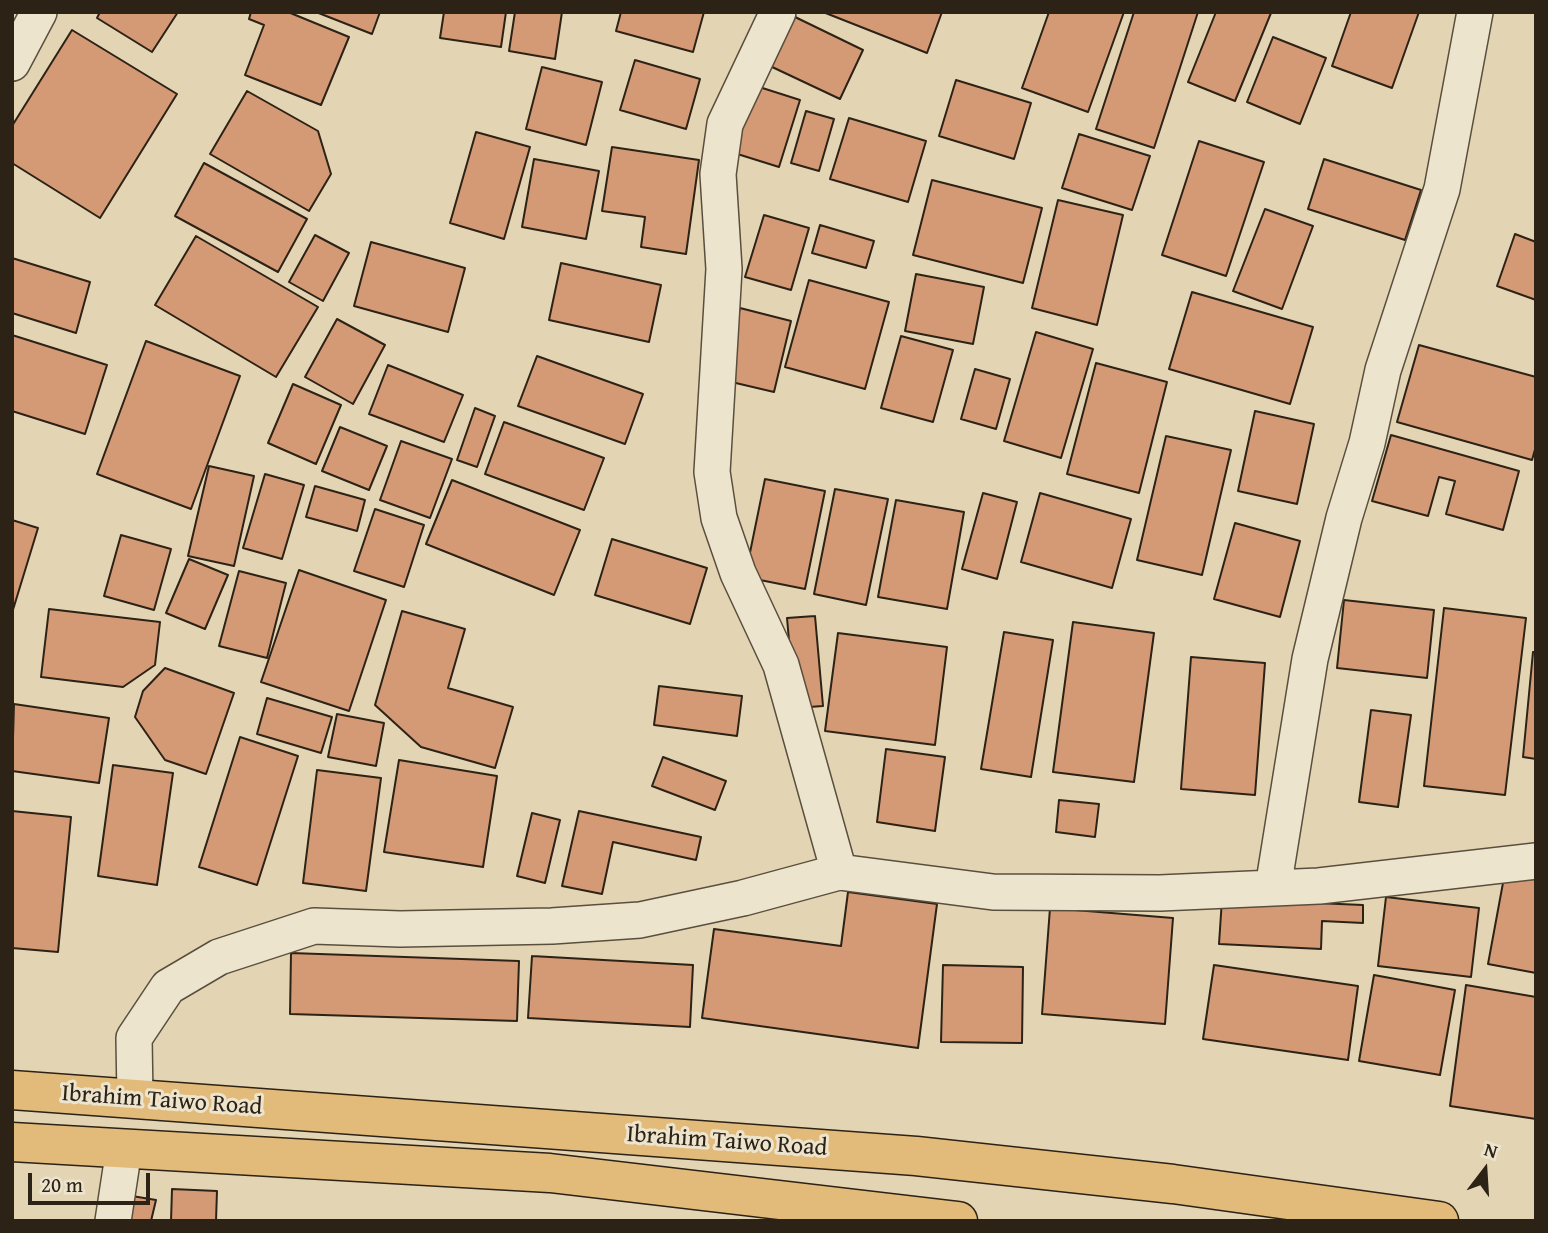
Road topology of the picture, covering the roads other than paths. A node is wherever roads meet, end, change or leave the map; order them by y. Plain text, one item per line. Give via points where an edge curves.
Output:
1 (39, 12) edge
2 (778, 12) edge
3 (1475, 12) edge
4 (12, 63) edge
5 (1536, 861) edge
6 (839, 873) junction
7 (1273, 888) junction
8 (12, 1090) edge
9 (135, 1098) junction
10 (12, 1143) edge
11 (124, 1149) junction
12 (113, 1221) edge
13 (958, 1221) edge
14 (1439, 1221) edge

1 - 4 street
2 - 6 street via 725,124 720,161 724,269 712,472 719,518 738,573 781,664
3 - 7 street via 1442,189 1383,370 1312,647
5 - 7 street
6 - 7 street via 993,892
6 - 9 street via 640,920 400,929 314,926 219,957 168,987 134,1038
8 - 9 main road, Ibrahim Taiwo Road
9 - 14 main road, Ibrahim Taiwo Road via 916,1156 1173,1184
10 - 11 main road, Ibrahim Taiwo Road
11 - 12 street
11 - 13 main road, Ibrahim Taiwo Road via 550,1173

